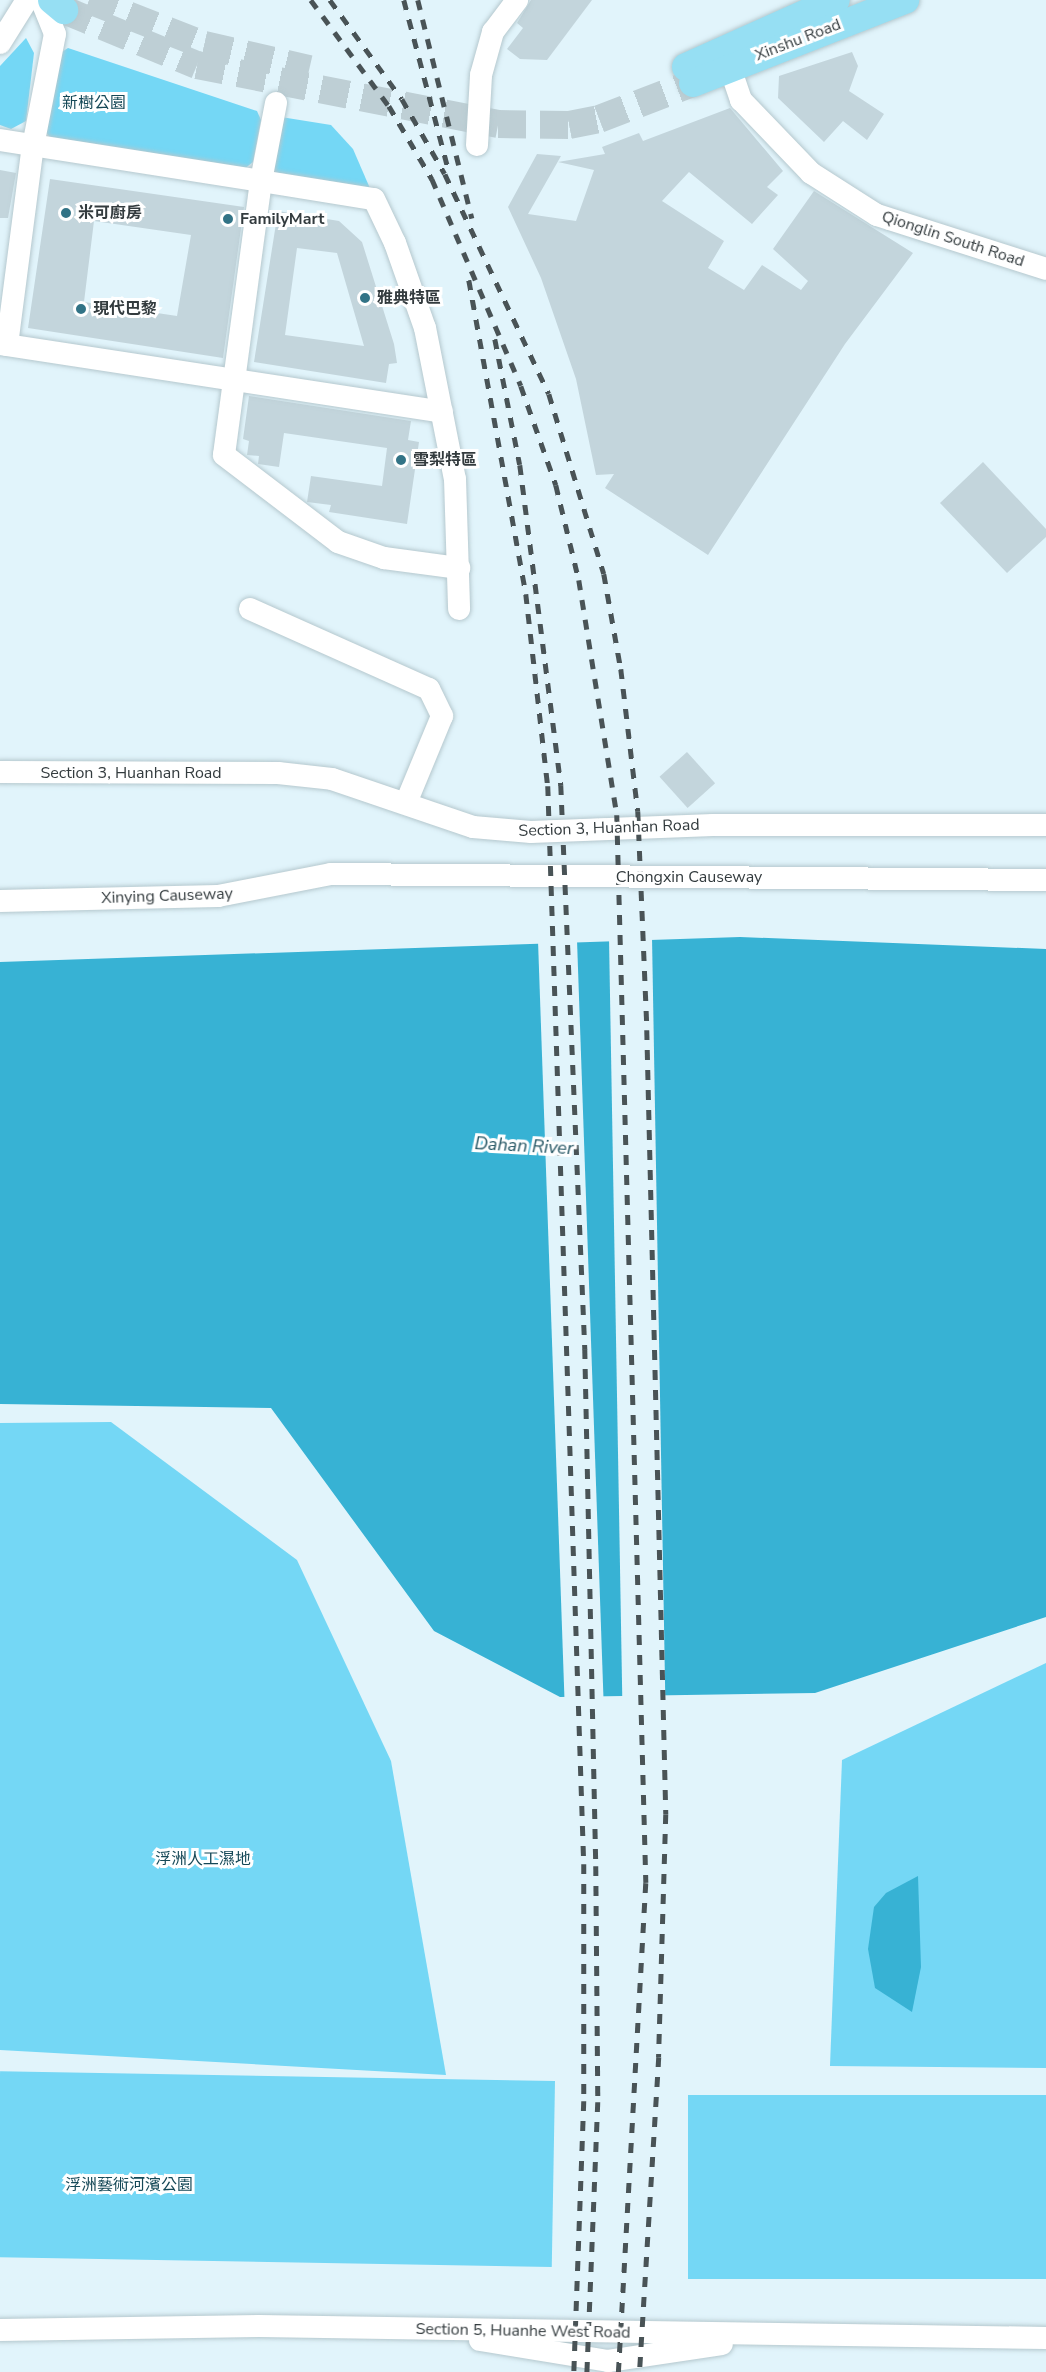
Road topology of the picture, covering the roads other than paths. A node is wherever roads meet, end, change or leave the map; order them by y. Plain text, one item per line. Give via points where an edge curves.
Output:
1 (27, 0) edge
2 (517, 0) edge
3 (836, 0) edge
4 (893, 2) edge
5 (53, 11) edge
6 (0, 43) edge
7 (726, 57) junction
8 (688, 75) tunnel mouth
9 (276, 103) dead end
10 (0, 140) edge
11 (477, 145) dead end
12 (33, 146) junction
13 (261, 181) junction
14 (1046, 269) edge
15 (3, 344) edge
16 (234, 376) junction
17 (442, 412) junction
18 (459, 568) junction
19 (250, 609) dead end
20 (459, 609) dead end
21 (0, 772) edge
22 (406, 803) junction
23 (1046, 825) edge
24 (331, 874) joint
25 (1046, 879) edge
26 (0, 901) edge
27 (0, 2330) edge
28 (434, 2331) junction
29 (804, 2335) junction
30 (1046, 2338) edge
31 (664, 2364) edge

1 - 6 street
2 - 11 street via 493,32 481,75
3 - 7 main road, Xinshu Road
4 - 7 main road, Xinshu Road
5 - 12 street
7 - 8 main road, Xinshu Road
7 - 14 street, Qionglin South Road via 741,100 811,173 877,215
9 - 13 street
10 - 12 street
12 - 13 street
12 - 15 street
13 - 16 street
13 - 17 street via 374,199 425,328
15 - 16 street
16 - 17 street
16 - 18 street via 224,455 338,542 384,558
17 - 18 street via 454,479
18 - 20 street
19 - 22 street via 429,689 442,716
21 - 22 street, Section 3, Huanhan Road via 278,772 332,779
22 - 23 street, Section 3, Huanhan Road via 473,827 531,832 713,825
24 - 25 street, Chongxin Causeway
24 - 26 street, Xinying Causeway via 218,896
27 - 28 street, Section 5, Huanhe West Road via 259,2326
28 - 29 street, Section 5, Huanhe West Road
28 - 31 street via 572,2359
29 - 30 street, Section 5, Huanhe West Road
29 - 31 street

